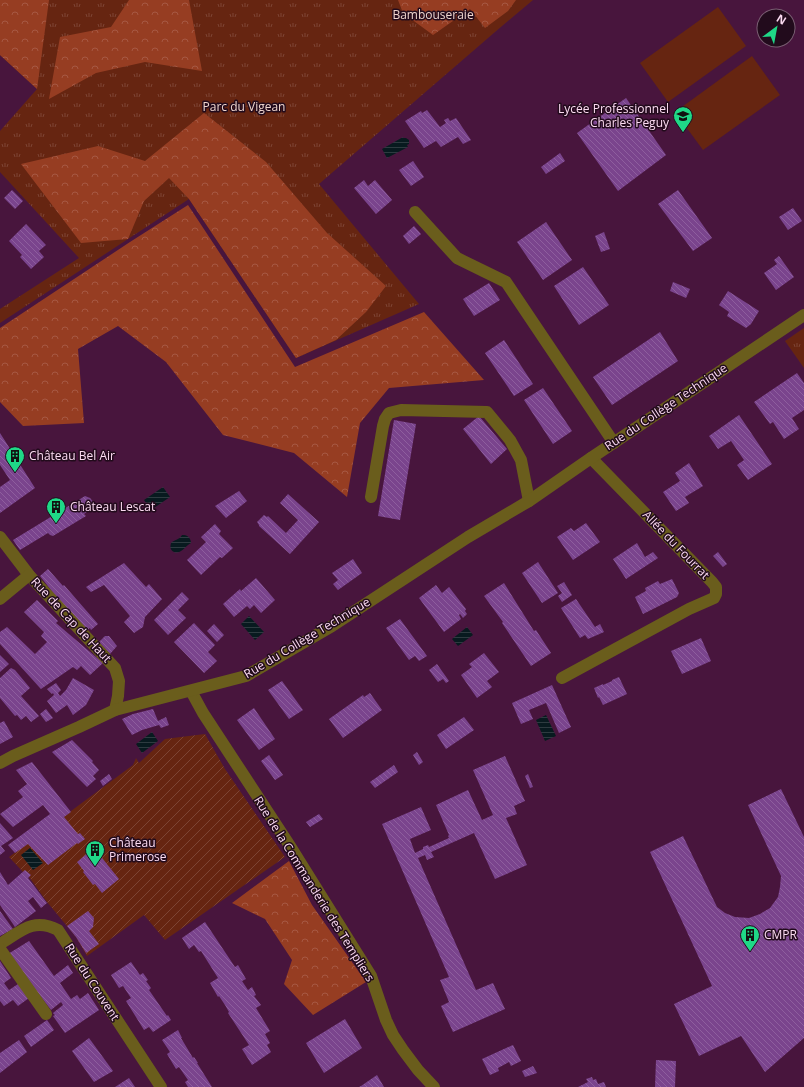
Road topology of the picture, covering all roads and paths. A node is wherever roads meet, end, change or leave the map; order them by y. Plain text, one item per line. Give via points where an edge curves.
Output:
1 (415, 212) dead end
2 (804, 315) edge
3 (614, 443) junction
4 (591, 458) junction
5 (371, 497) dead end
6 (529, 501) junction
7 (0, 537) edge
8 (29, 575) junction
9 (0, 599) edge
10 (562, 678) dead end
11 (191, 691) junction
12 (115, 710) junction
13 (0, 764) edge
14 (0, 944) edge
15 (0, 948) edge
16 (46, 1014) dead end
17 (161, 1087) edge
18 (434, 1087) edge

1 - 3 street via 457,258 506,282
2 - 3 street, Rue du Collège Technique
3 - 4 street, Rue du Collège Technique
4 - 6 street, Rue du Collège Technique
4 - 10 street, Allée du Fourrat via 712,582 716,587 716,594 714,598
5 - 6 street via 383,426 389,413 401,410 487,412 510,440 521,460
6 - 11 street, Rue du Collège Technique via 332,626 246,676
7 - 8 street, Rue de Cap de Haut
8 - 9 street
8 - 12 street, Rue de Cap de Haut via 115,668 119,681
11 - 12 street, Rue du Collège Technique
11 - 18 street, Rue de la Commanderie des Templiers via 371,976 393,1035 418,1070
12 - 13 street, Rue du Collège Technique
14 - 17 street, Rue du Couvent via 35,925 44,924 58,930
15 - 16 street

